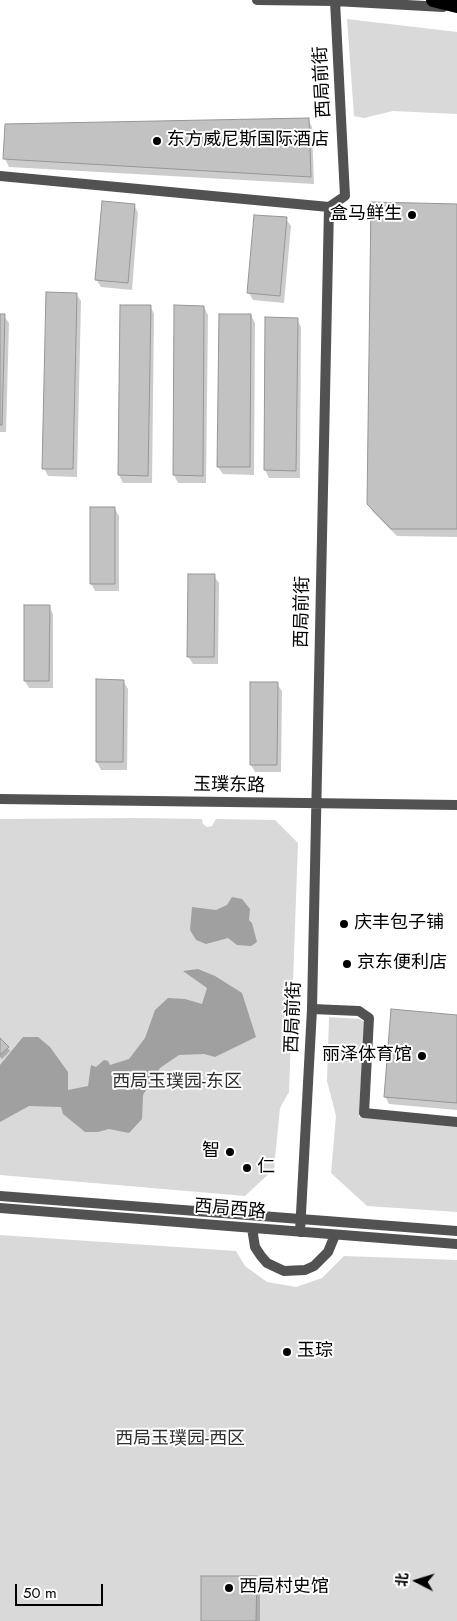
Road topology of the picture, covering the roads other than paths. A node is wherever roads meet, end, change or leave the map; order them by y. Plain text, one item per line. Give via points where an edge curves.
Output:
1 (257, 0) edge
2 (433, 0) edge
3 (335, 2) junction
4 (457, 7) edge
5 (0, 176) edge
6 (328, 207) junction
7 (0, 799) edge
8 (316, 803) junction
9 (457, 805) edge
10 (312, 1009) junction
11 (457, 1122) edge
12 (0, 1196) edge
13 (0, 1208) edge
14 (301, 1218) junction
15 (252, 1228) junction
16 (457, 1231) edge
17 (300, 1232) junction
18 (335, 1234) junction
19 (457, 1244) edge

1 - 3 street
2 - 4 highway
3 - 4 street
3 - 6 street, 西局前街 via 345,196
5 - 6 street
6 - 8 street, 西局前街
7 - 8 street, 玉璞东路
8 - 9 street, 玉璞东路
8 - 10 street, 西局前街
10 - 11 street via 359,1011 369,1018 364,1113
10 - 14 street, 西局前街
12 - 14 street, 西局西路
13 - 15 street, 西局西路
14 - 16 street, 西局西路
14 - 17 street, 西局前街
15 - 17 street, 西局西路
15 - 18 street via 256,1247 267,1263 295,1272 314,1266 328,1252
17 - 18 street, 西局西路
18 - 19 street, 西局西路

